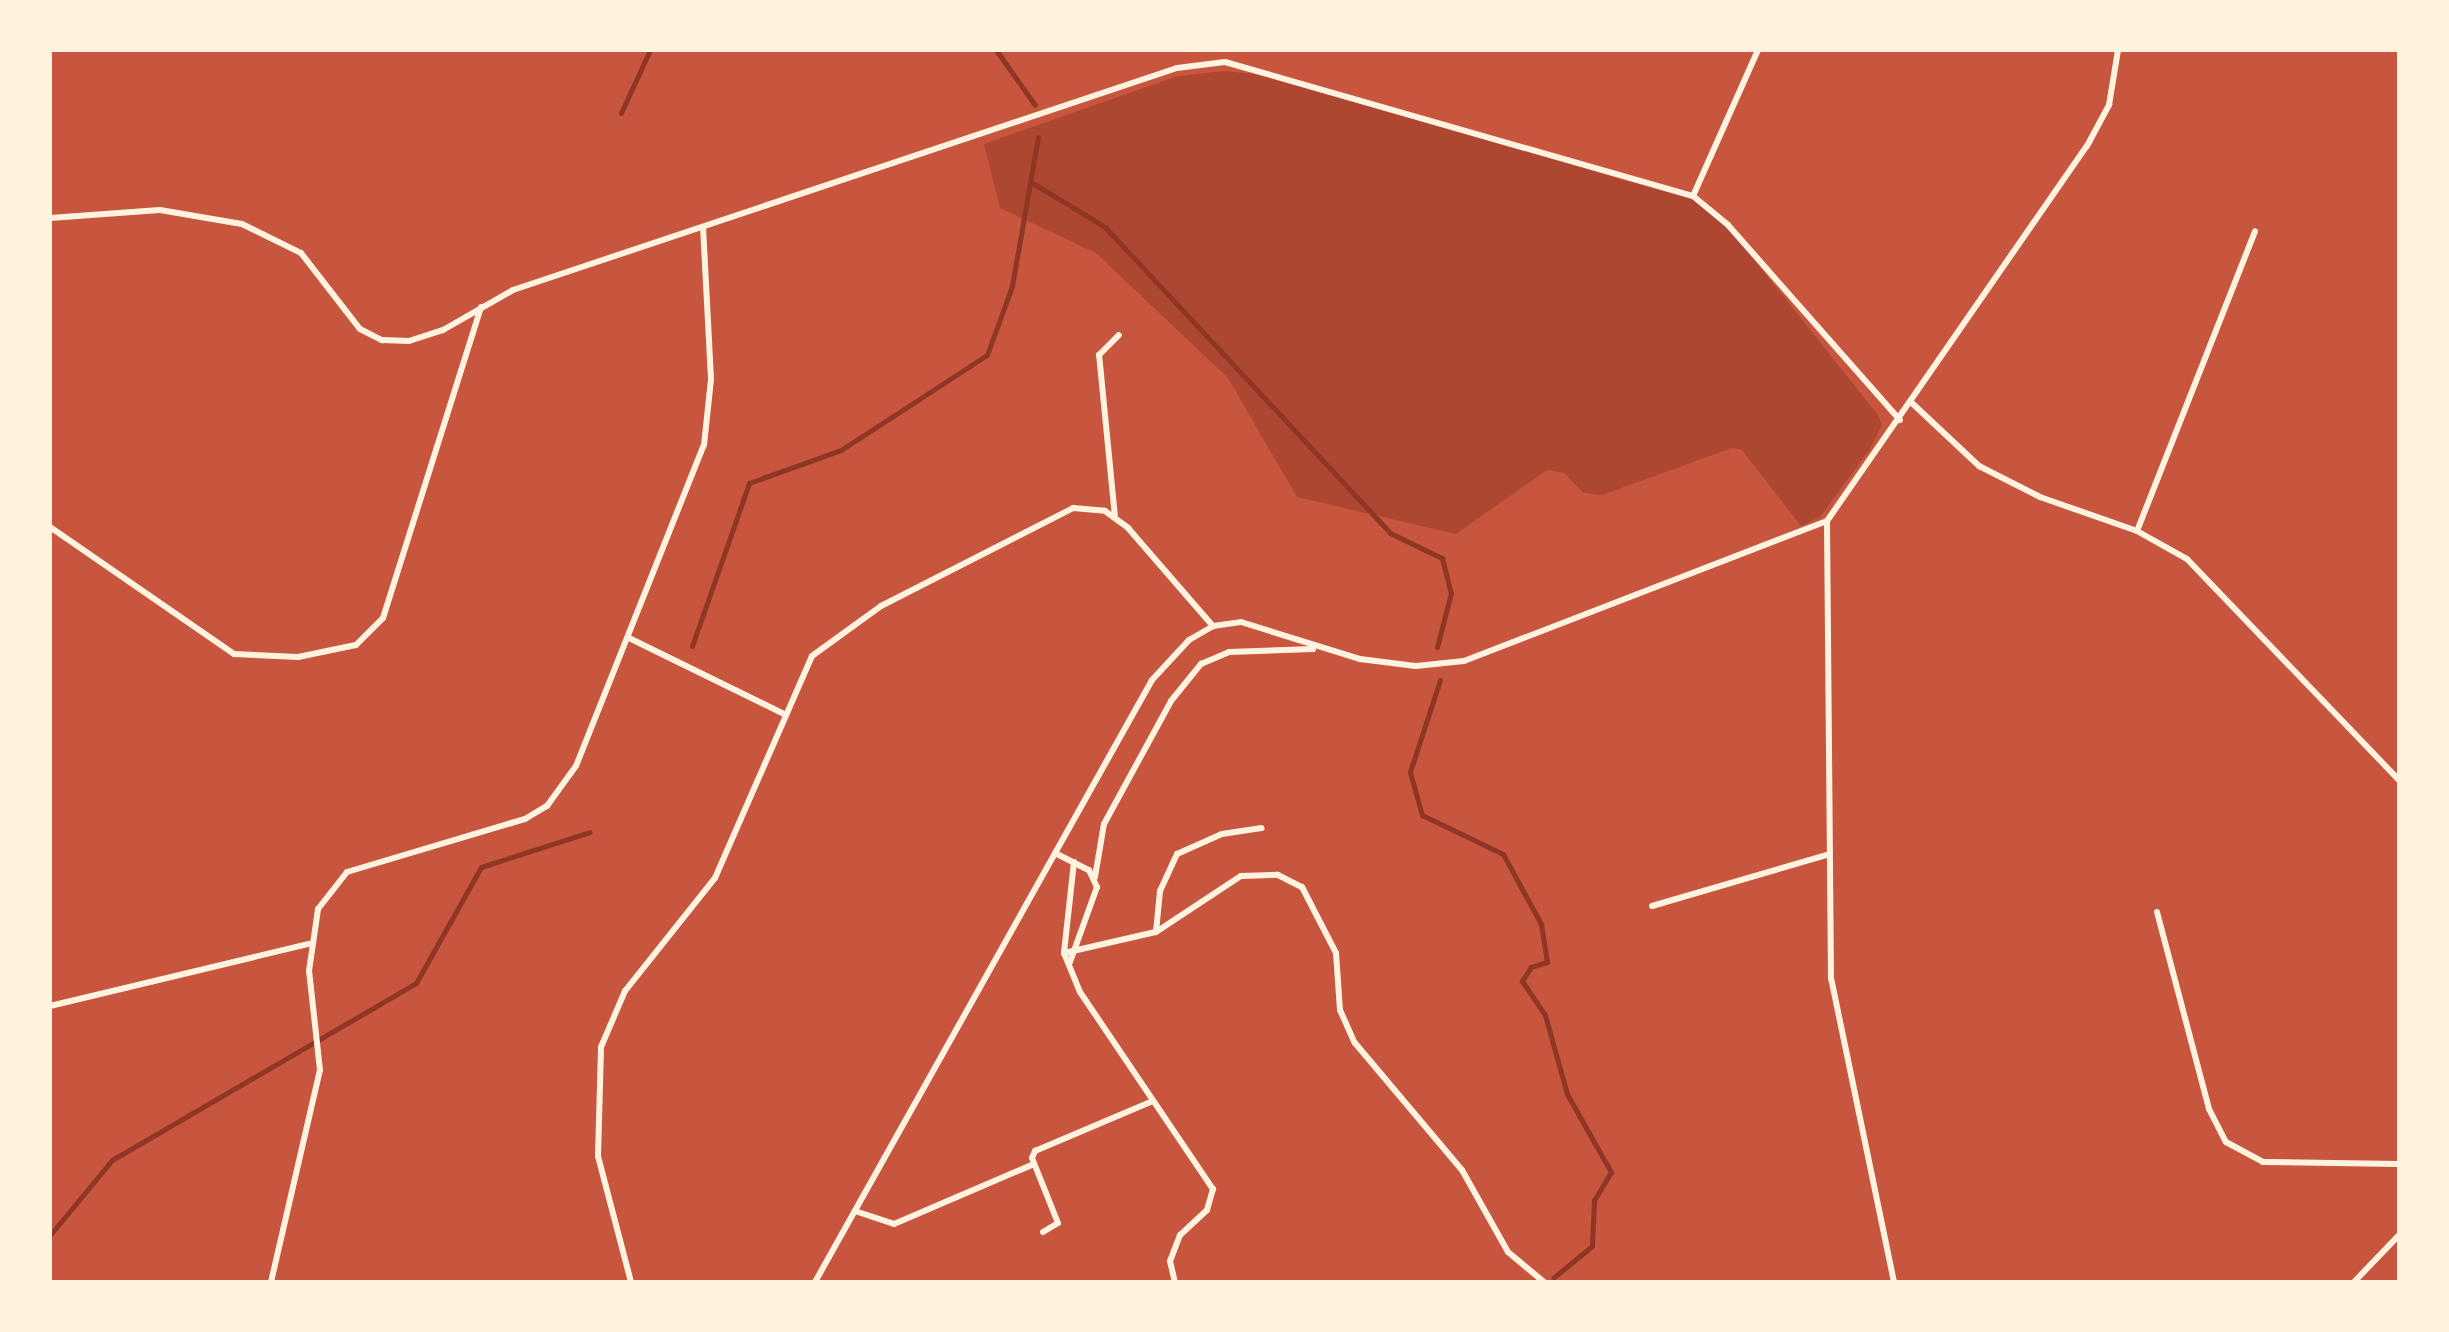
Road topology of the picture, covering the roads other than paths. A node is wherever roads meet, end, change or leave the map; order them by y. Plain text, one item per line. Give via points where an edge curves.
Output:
1 (1758, 50) edge
2 (2118, 50) edge
3 (1693, 196) junction
4 (50, 218) edge
5 (702, 227) junction
6 (2255, 232) dead end
7 (482, 307) junction
8 (1119, 335) dead end
9 (1913, 404) junction
10 (1900, 420) junction
11 (1115, 518) junction
12 (1827, 521) junction
13 (50, 528) edge
14 (2138, 531) junction
15 (1213, 626) junction
16 (628, 638) junction
17 (1314, 649) junction
18 (786, 714) junction
19 (2399, 780) edge
20 (1262, 828) dead end
21 (1054, 853) junction
22 (1830, 854) junction
23 (1074, 862) junction
24 (1095, 877) junction
25 (1652, 906) dead end
26 (2157, 912) dead end
27 (1156, 932) junction
28 (309, 944) junction
29 (1077, 950) junction
30 (1064, 952) junction
31 (1070, 964) junction
32 (50, 1006) edge
33 (1154, 1101) junction
34 (1034, 1164) junction
35 (2399, 1164) edge
36 (854, 1211) junction
37 (1044, 1232) dead end
38 (2399, 1234) edge
39 (271, 1282) edge
40 (631, 1282) edge
41 (815, 1282) edge
42 (1175, 1282) edge
43 (1544, 1282) edge
44 (1894, 1282) edge
45 (2354, 1282) edge

1 - 3 street
2 - 9 street via 2108,105 2087,146
3 - 5 street via 1409,110 1212,62
3 - 10 street via 1728,225
4 - 7 street via 171,210 242,224 295,248 340,311 382,340 435,334
5 - 7 street
5 - 16 street via 710,415 697,469
6 - 14 street
7 - 13 street via 383,618 356,645 298,657 234,654
8 - 11 street via 1099,355
9 - 10 street
9 - 14 street via 1979,466
10 - 12 street
11 - 15 street
11 - 18 street via 1089,507 1057,514 881,606 812,656
12 - 17 street via 1464,661 1416,666
12 - 22 street
14 - 19 street via 2170,546 2207,578
15 - 17 street via 1265,627
15 - 21 street via 1178,649 1152,680
16 - 18 street
16 - 28 street via 576,766 547,806 502,830 347,872 318,909
17 - 24 street via 1229,652 1201,664 1170,702 1104,824
18 - 40 street via 716,878 624,991 601,1048 598,1156
20 - 27 street via 1222,834 1177,854 1160,891
21 - 23 street
21 - 36 street
22 - 25 street
22 - 44 street via 1833,994
23 - 24 street
23 - 30 street
24 - 29 street via 1096,901
26 - 35 street via 2217,1130 2252,1159
27 - 29 street
27 - 43 street via 1241,876 1278,875 1302,887 1336,952 1340,1010 1355,1043 1462,1170 1508,1252
28 - 32 street
28 - 39 street via 320,1070
29 - 30 street
29 - 31 street
30 - 31 street
31 - 33 street via 1094,1018
33 - 34 street via 1038,1148
33 - 42 street via 1213,1189 1207,1210 1180,1235 1170,1261
34 - 36 street via 894,1224
34 - 37 street via 1058,1220
36 - 41 street
38 - 45 street

